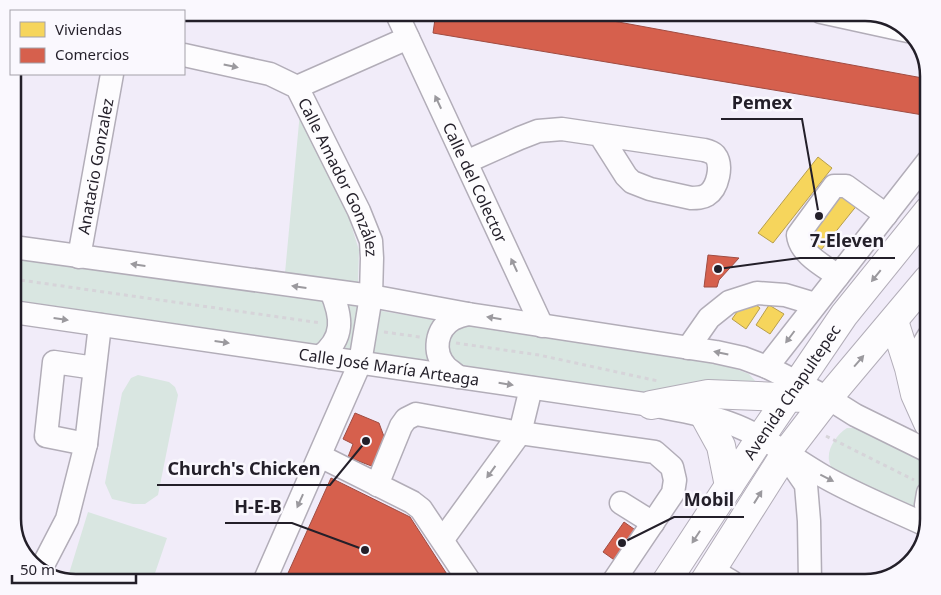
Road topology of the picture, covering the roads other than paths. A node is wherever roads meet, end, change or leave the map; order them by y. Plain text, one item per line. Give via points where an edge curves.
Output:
1 (400, 21) edge
2 (862, 21) edge
3 (888, 27) edge
4 (408, 38) junction
5 (185, 55) edge
6 (112, 75) edge
7 (297, 87) junction
8 (600, 135) junction
9 (466, 162) junction
10 (920, 171) edge
11 (886, 215) junction
12 (920, 221) edge
13 (21, 248) edge
14 (79, 257) junction
15 (838, 276) junction
16 (920, 289) edge
17 (331, 292) junction
18 (371, 296) junction
19 (815, 304) junction
20 (21, 313) edge
21 (468, 314) junction
22 (894, 321) junction
23 (100, 325) junction
24 (542, 326) junction
25 (688, 348) junction
26 (920, 350) edge
27 (320, 357) junction
28 (360, 363) junction
29 (767, 367) junction
30 (95, 368) junction
31 (909, 368) junction
32 (458, 377) junction
33 (531, 388) junction
34 (793, 391) junction
35 (828, 398) junction
36 (651, 405) junction
37 (920, 406) edge
38 (704, 415) junction
39 (520, 433) junction
40 (761, 437) junction
41 (86, 444) junction
42 (920, 447) edge
43 (785, 454) junction
44 (320, 456) junction
45 (377, 485) junction
46 (729, 486) junction
47 (621, 503) dead end
48 (653, 522) junction
49 (920, 522) edge
50 (443, 539) junction
51 (44, 563) edge
52 (268, 574) edge
53 (465, 574) edge
54 (618, 574) edge
55 (671, 574) edge
56 (718, 574) edge
57 (810, 574) edge

1 - 4 street, Calle del Colector
2 - 3 street
4 - 7 street
9 -> 4 street, Calle del Colector
5 -> 7 street, Calle Amador González via 270,74
6 - 14 street, Anatacio Gonzalez
7 - 18 street, Calle Amador González via 366,227 372,258
8 - 8 street via 626,176 638,185 700,198 710,192 719,173 716,156 704,150
8 - 9 street via 562,129 538,131
24 -> 9 street, Calle del Colector
10 - 11 street
11 - 15 street
11 - 15 street via 846,186 834,186 798,236 802,249
12 -> 34 main road, Avenida Chapultepec via 844,315
13 - 14 street
17 -> 14 street
15 - 19 street
16 - 22 main road, Avenida Chapultepec
17 - 18 street
17 - 27 street via 338,308 339,326 336,338
18 - 21 street
18 - 28 street, Calle Amador González
19 - 25 street via 785,295 757,294 729,302 710,318
19 -> 29 street
20 -> 23 street, Calle José María Arteaga
24 -> 21 street
21 - 32 street via 453,319 437,340 440,359
22 - 31 main road
35 -> 22 main road, Avenida Chapultepec
23 -> 27 street, Calle José María Arteaga
23 - 30 street
24 - 25 street
29 -> 25 street via 742,358
26 - 31 street
27 - 28 street, Calle José María Arteaga
28 - 32 street, Calle José María Arteaga
28 - 44 street, Calle Amador González
29 - 34 street
30 - 41 street
30 - 41 street via 54,362 46,436
31 - 37 main road
32 -> 33 street, Calle José María Arteaga
33 - 36 street, Calle José María Arteaga
33 - 39 street
34 - 35 main road
34 - 36 main road via 708,394
34 - 40 main road, Avenida Chapultepec
35 - 42 street via 854,415
35 - 43 main road, Avenida Chapultepec
36 - 38 street, Calle José María Arteaga
38 - 40 street, Calle José María Arteaga
38 - 46 main road via 721,446
39 - 45 street via 422,414 411,416 401,426
39 - 48 street via 655,452 672,467 675,486
39 -> 50 street
40 - 43 street, Calle José María Arteaga
40 - 46 main road, Avenida Chapultepec
41 - 51 street via 67,519
43 -> 49 street via 825,477
56 -> 43 main road, Avenida Chapultepec
43 - 57 street via 806,484
44 - 45 street
44 -> 52 street, Calle Amador González
45 - 50 street via 421,509
46 -> 55 main road, Avenida Chapultepec
47 - 48 street
48 - 54 street
50 - 53 street

